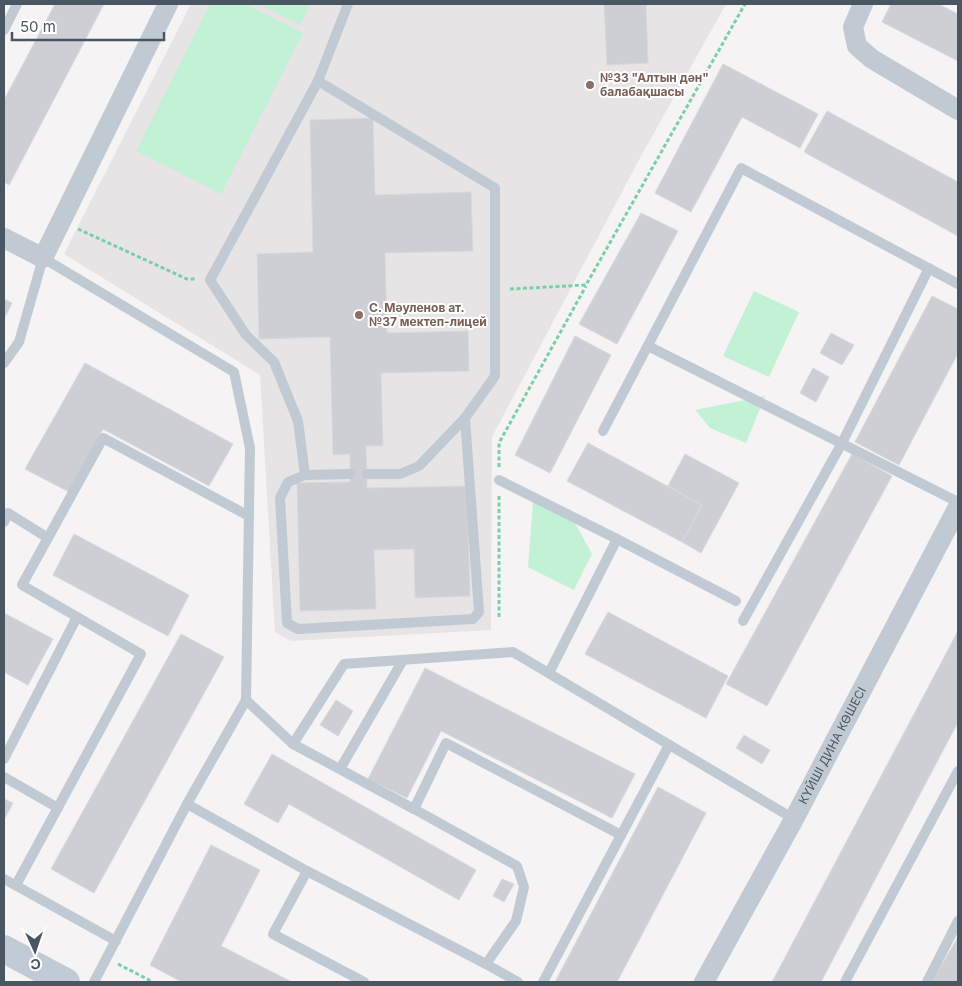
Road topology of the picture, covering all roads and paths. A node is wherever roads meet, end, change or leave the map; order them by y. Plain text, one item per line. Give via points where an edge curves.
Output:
1 (18, 4) edge
2 (168, 4) edge
3 (348, 4) edge
4 (745, 4) edge
5 (863, 4) edge
6 (4, 30) edge
7 (318, 81) junction
8 (958, 110) edge
9 (61, 222) junction
10 (4, 238) edge
11 (43, 258) junction
12 (929, 268) junction
13 (210, 280) junction
14 (958, 284) edge
15 (586, 286) junction
16 (495, 289) junction
17 (648, 346) junction
18 (4, 363) edge
19 (464, 418) junction
20 (604, 431) dead end
21 (842, 443) junction
22 (305, 474) junction
23 (350, 474) dead end
24 (367, 474) dead end
25 (499, 480) junction
26 (958, 502) edge
27 (958, 507) edge
28 (249, 516) junction
29 (4, 522) edge
30 (48, 538) junction
31 (617, 539) junction
32 (736, 601) dead end
33 (77, 617) junction
34 (499, 618) dead end
35 (743, 621) dead end
36 (403, 660) junction
37 (549, 673) junction
38 (246, 700) junction
39 (293, 744) junction
40 (669, 744) junction
41 (4, 759) edge
42 (340, 769) junction
43 (958, 771) edge
44 (4, 777) edge
45 (187, 804) junction
46 (58, 808) junction
47 (414, 809) junction
48 (794, 819) junction
49 (621, 835) junction
50 (307, 871) junction
51 (4, 879) edge
52 (16, 886) junction
53 (958, 920) edge
54 (116, 941) junction
55 (4, 950) edge
56 (107, 958) junction
57 (486, 964) junction
58 (66, 982) edge
59 (94, 982) edge
60 (153, 982) edge
61 (364, 982) edge
62 (518, 982) edge
63 (543, 982) edge
64 (704, 982) edge
65 (845, 982) edge
66 (927, 982) edge

1 - 6 lane
2 - 9 street
3 - 7 lane
4 - 15 path
5 - 8 street via 853,27 857,46 872,59
7 - 13 lane
7 - 16 lane via 495,188
9 - 11 street
9 - 13 path via 187,279
10 - 11 street
11 - 18 lane via 19,342
11 - 28 lane via 234,372 250,448
12 - 14 lane
12 - 17 lane via 741,168
12 - 21 lane
13 - 22 lane via 246,334 274,362 298,421
15 - 16 path
15 - 25 path via 499,443
16 - 19 lane via 495,376
17 - 20 lane
17 - 21 lane
19 - 22 lane via 479,612 473,619 298,629 287,623 280,498 288,482
19 - 24 lane via 419,466 400,474
21 - 26 lane
21 - 35 lane
22 - 23 lane
25 - 31 lane
25 - 34 path
27 - 48 street, КҮЙШІ ДИНА КӨШЕСІ
28 - 30 lane via 103,438
28 - 38 lane
29 - 30 lane via 8,514
30 - 33 lane via 22,586
31 - 32 lane
31 - 37 lane
33 - 41 lane
33 - 46 lane via 140,654
36 - 37 lane via 513,652
36 - 39 lane via 344,664
36 - 42 lane
37 - 40 lane
38 - 39 lane
38 - 45 lane
39 - 42 lane
40 - 48 lane
40 - 49 lane
42 - 47 lane
43 - 65 lane
44 - 46 lane
45 - 50 lane
45 - 54 lane
46 - 52 lane
47 - 49 lane via 446,743
47 - 57 lane via 517,866 524,887 516,921
48 - 64 street, КҮЙШІ ДИНА КӨШЕСІ
49 - 63 lane
50 - 57 lane
50 - 61 lane via 273,934
51 - 52 lane
52 - 54 lane
53 - 66 lane
54 - 56 lane
55 - 58 main road
56 - 59 lane
56 - 60 path
57 - 62 lane

